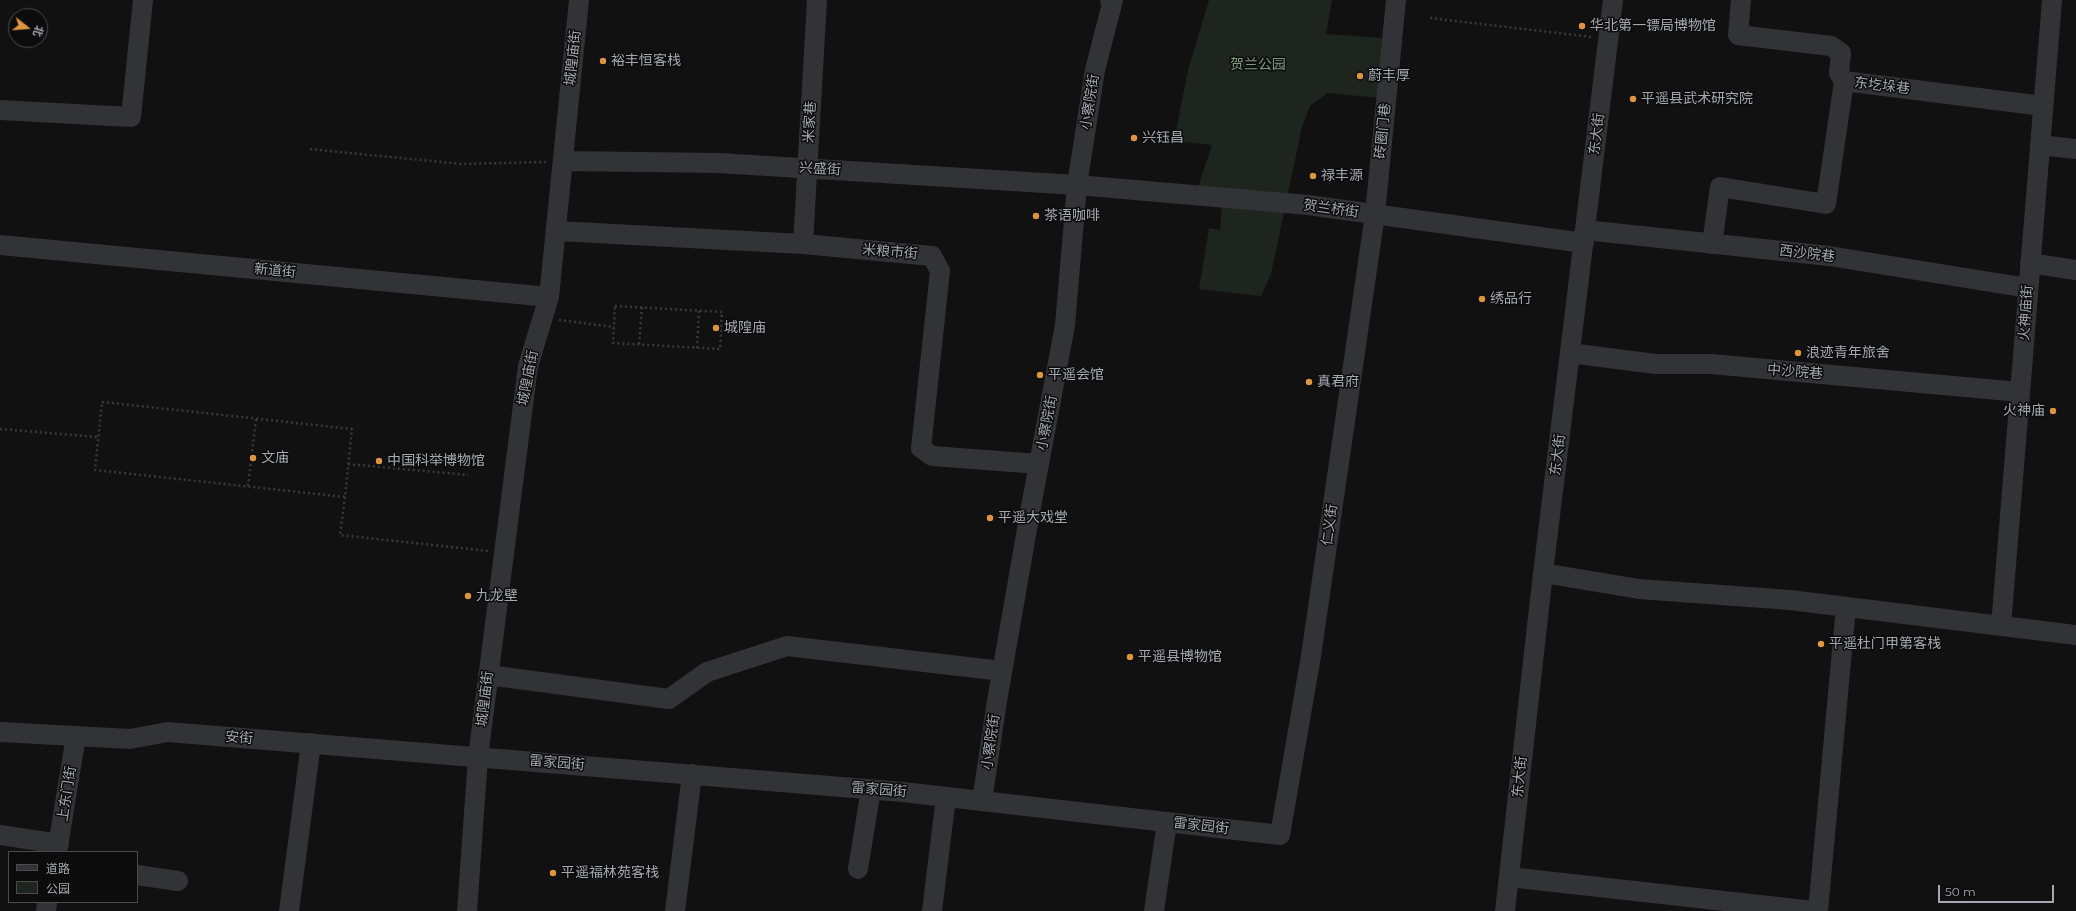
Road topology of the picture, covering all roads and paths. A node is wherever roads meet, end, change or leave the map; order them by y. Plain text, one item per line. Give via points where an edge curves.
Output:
1 (143, 0) edge
2 (579, 0) edge
3 (817, 0) edge
4 (1110, 0) edge
5 (1396, 0) edge
6 (1613, 0) edge
7 (1741, 0) edge
8 (2052, 0) edge
9 (1430, 18) dead end
10 (1608, 39) junction
11 (1844, 81) junction
12 (2043, 106) junction
13 (0, 110) edge
14 (2040, 145) junction
15 (310, 149) dead end
16 (2076, 149) edge
17 (563, 161) junction
18 (808, 168) junction
19 (1077, 185) junction
20 (1375, 214) junction
21 (557, 231) junction
22 (1584, 237) junction
23 (803, 244) junction
24 (1712, 244) junction
25 (0, 245) edge
26 (2030, 263) junction
27 (2076, 270) edge
28 (2028, 288) junction
29 (549, 297) junction
30 (642, 307) junction
31 (699, 310) junction
32 (542, 318) junction
33 (614, 327) junction
34 (639, 344) junction
35 (697, 348) junction
36 (1570, 352) junction
37 (2020, 392) junction
38 (256, 419) junction
39 (0, 429) edge
40 (98, 437) junction
41 (348, 464) junction
42 (1039, 464) junction
43 (468, 475) dead end
44 (248, 486) junction
45 (345, 496) junction
46 (504, 553) junction
47 (1543, 573) junction
48 (1846, 607) junction
49 (2001, 626) junction
50 (2076, 635) edge
51 (1002, 671) junction
52 (488, 676) junction
53 (0, 732) edge
54 (76, 736) junction
55 (311, 743) junction
56 (478, 757) junction
57 (692, 774) junction
58 (871, 789) junction
59 (946, 797) junction
60 (982, 801) junction
61 (1167, 822) junction
62 (0, 835) edge
63 (1280, 835) joint
64 (58, 848) edge
65 (858, 869) dead end
66 (138, 875) edge
67 (1509, 877) junction
68 (178, 881) dead end
69 (289, 911) edge
70 (467, 911) edge
71 (674, 911) edge
72 (932, 911) edge
73 (1154, 911) edge
74 (1505, 911) edge
75 (1814, 911) edge
76 (1818, 911) edge

1 - 13 street via 131,117
2 - 17 street, 城隍庙街
3 - 18 street, 米家巷
4 - 19 street, 小察院街 via 1113,0 1094,70
5 - 20 street, 砖圈门巷
6 - 10 street, 东大街
7 - 11 street, 东圪垛巷 via 1738,35 1831,46 1841,53 1838,73
8 - 12 street, 火神庙街
9 - 10 path
10 - 22 street, 东大街
11 - 12 street, 东圪垛巷
11 - 24 street via 1826,204 1720,187
12 - 14 street, 火神庙街
14 - 16 street
14 - 26 street, 火神庙街
15 - 17 path via 461,164
17 - 18 street, 兴盛街 via 719,163
17 - 21 street, 城隍庙街
18 - 19 street, 兴盛街
18 - 23 street, 米家巷
19 - 20 street, 贺兰桥街 via 1308,205
19 - 42 street, 小察院街 via 1065,325
20 - 22 street, 贺兰桥街
20 - 63 street, 仁义街 via 1311,656
21 - 23 street, 米粮市街
21 - 29 street, 城隍庙街
22 - 24 street, 西沙院巷
22 - 36 street, 东大街
23 - 42 street, 米粮市街 via 932,256 940,270 921,448 932,456
24 - 28 street, 西沙院巷 via 1829,256
25 - 29 street, 新道街
26 - 27 street
26 - 28 street, 火神庙街
28 - 37 street, 火神庙街
29 - 32 street, 城隍庙街
30 - 31 path
30 - 33 path via 615,306
30 - 34 path
31 - 35 path
31 - 35 path via 722,312 720,349
32 - 33 path
32 - 46 street, 城隍庙街 via 528,366
33 - 34 path via 613,343
34 - 35 path
36 - 37 street, 中沙院巷 via 1655,364 1711,364
36 - 47 street, 东大街
37 - 49 street, 火神庙街
38 - 40 path via 102,402
38 - 41 path via 352,429
38 - 44 path
39 - 40 path
40 - 44 path via 95,470
41 - 43 path
41 - 45 path
42 - 51 street, 小察院街
44 - 45 path
45 - 46 path via 340,535
46 - 52 street, 城隍庙街
47 - 48 street via 1639,589 1790,600
47 - 67 street, 东大街
48 - 49 street
48 - 76 street
49 - 50 street
51 - 52 street via 787,646 707,672 669,699
51 - 60 street, 小察院街
52 - 56 street, 城隍庙街
53 - 54 street, 安街
54 - 55 street, 安街 via 130,740 168,732
54 - 64 street, 上东门街
55 - 56 street, 安街
55 - 69 street
56 - 57 street, 雷家园街
56 - 70 street, 城隍庙街
57 - 58 street, 雷家园街
57 - 71 street
58 - 59 street, 雷家园街
58 - 65 street
59 - 60 street, 雷家园街
59 - 72 street
60 - 61 street, 雷家园街
61 - 63 street, 雷家园街
61 - 73 street
62 - 64 street
66 - 68 street
67 - 74 street, 东大街
67 - 75 street

